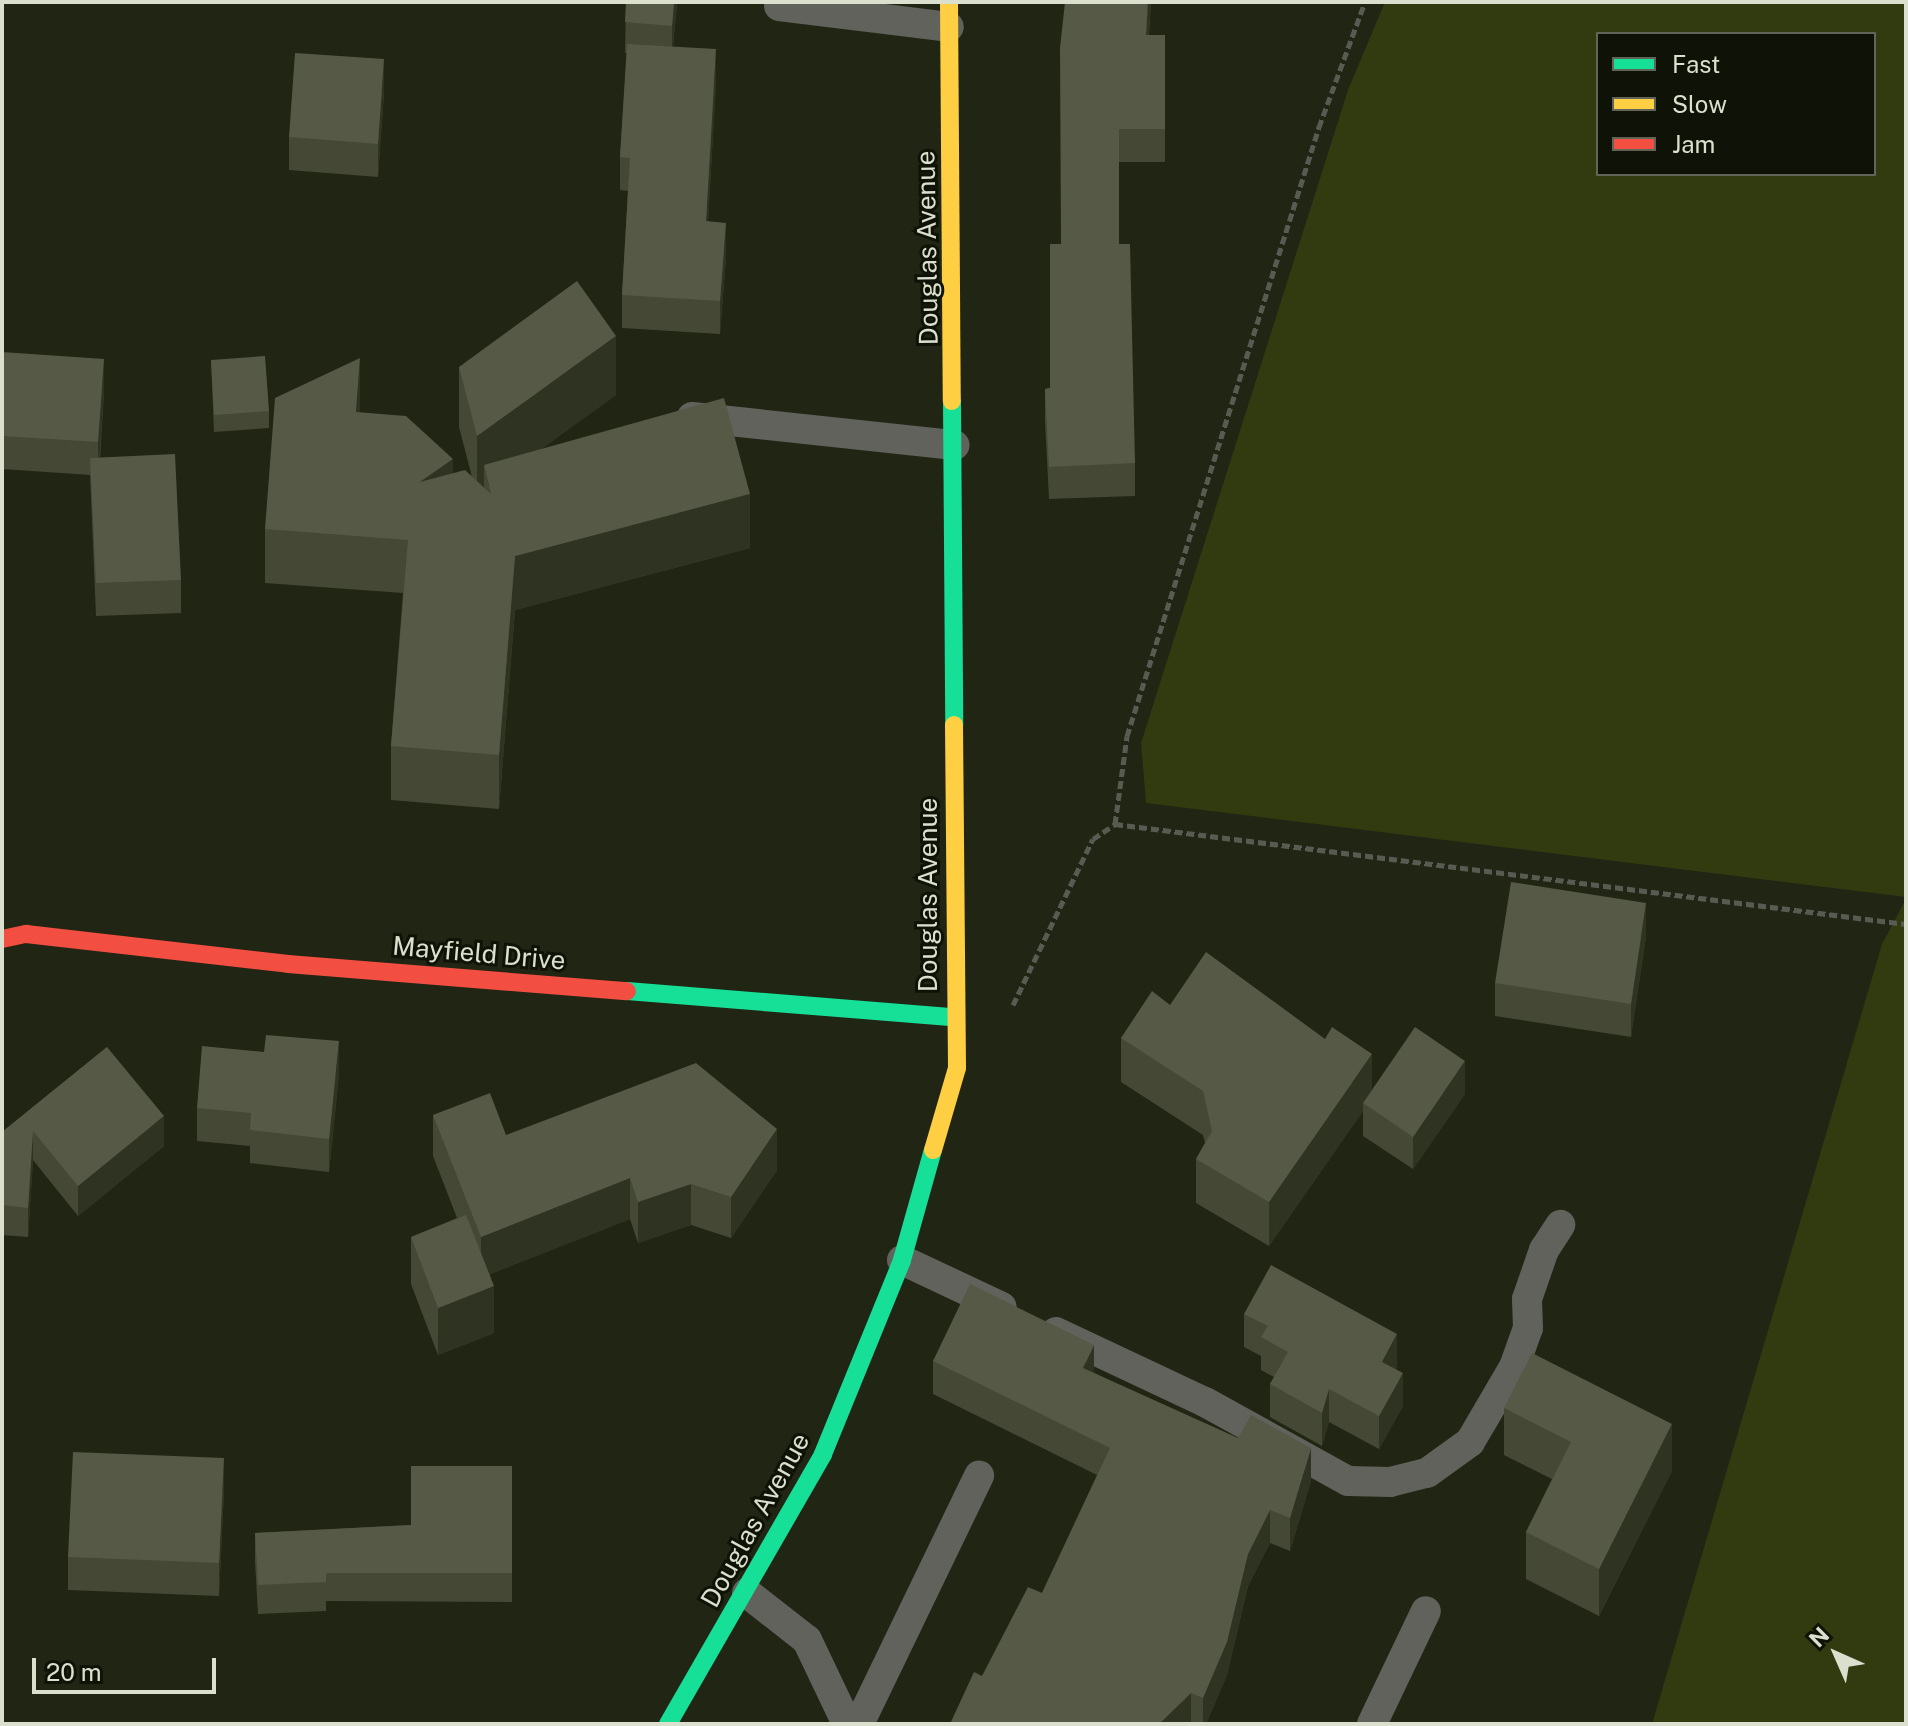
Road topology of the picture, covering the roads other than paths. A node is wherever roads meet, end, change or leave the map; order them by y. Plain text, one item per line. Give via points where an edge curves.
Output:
1 (779, 6) dead end
2 (949, 14) edge
3 (692, 417) edge
4 (955, 445) junction
5 (2, 939) edge
6 (953, 1017) junction
7 (1560, 1225) dead end
8 (902, 1260) junction
9 (979, 1476) dead end
10 (747, 1593) junction
11 (1426, 1611) dead end
12 (668, 1724) edge
13 (847, 1724) edge
14 (859, 1724) edge
15 (1372, 1724) edge

1 - 2 lane
2 - 4 street, Douglas Avenue
3 - 4 lane
4 - 6 street, Douglas Avenue
5 - 6 street, Mayfield Drive via 26,934 288,964
6 - 8 street, Douglas Avenue via 957,1068
7 - 8 lane via 1544,1250 1527,1299 1528,1328 1514,1367 1470,1442 1427,1473 1390,1482 1348,1481 1205,1402
8 - 10 street, Douglas Avenue via 823,1454
9 - 14 lane
10 - 12 street, Douglas Avenue
10 - 13 lane via 807,1640
11 - 15 lane

